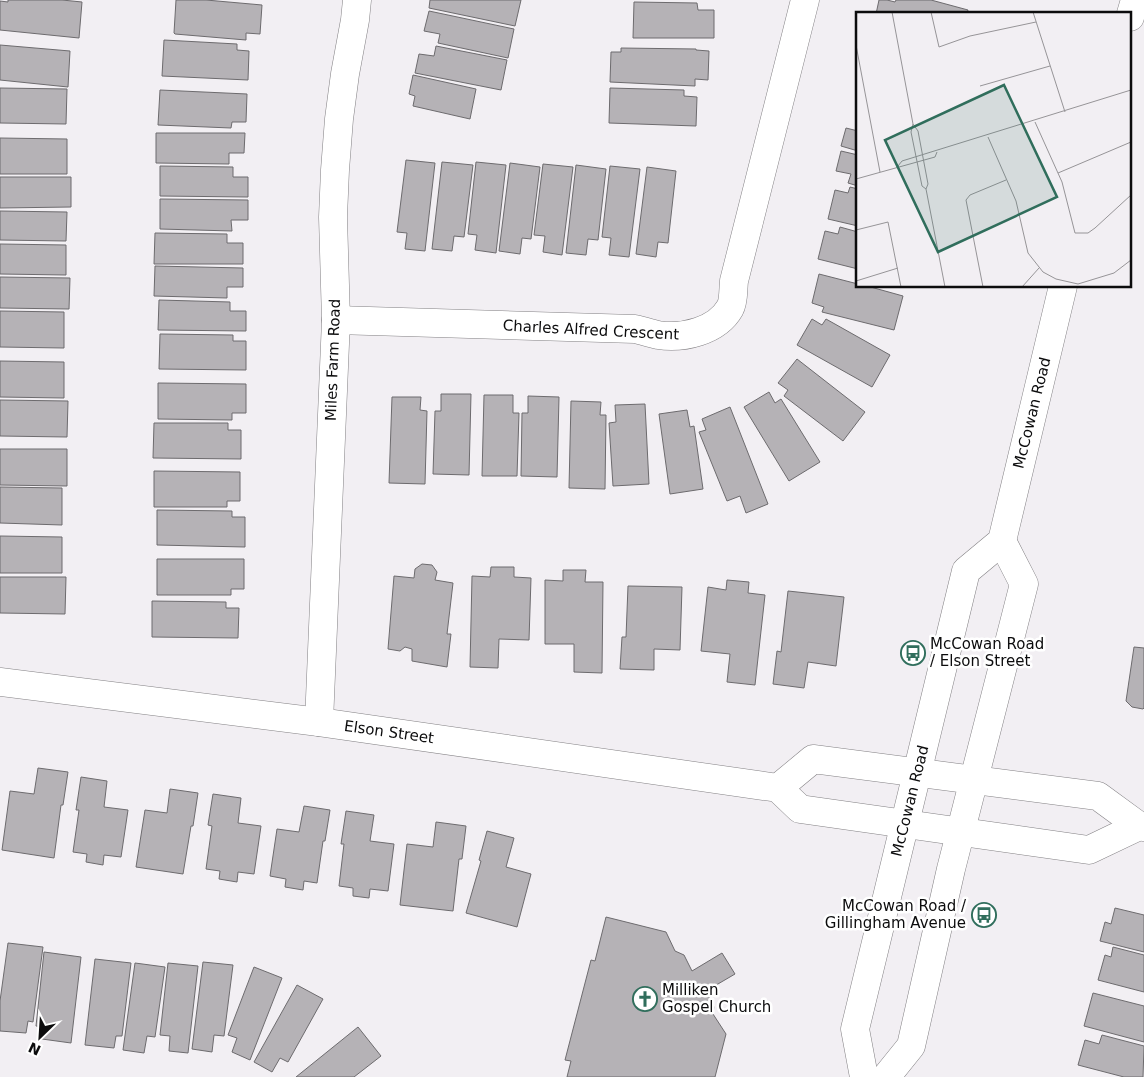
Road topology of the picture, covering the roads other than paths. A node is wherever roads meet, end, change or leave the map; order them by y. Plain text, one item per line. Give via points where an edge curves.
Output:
1 (358, 0) edge
2 (804, 0) edge
3 (1135, 0) edge
4 (1131, 12) edge
5 (1063, 288) edge
6 (336, 320) junction
7 (1002, 541) junction
8 (0, 682) edge
9 (319, 722) junction
10 (917, 772) junction
11 (973, 780) junction
12 (778, 788) junction
13 (904, 824) junction
14 (1142, 827) edge
15 (960, 832) junction
16 (864, 1077) edge
17 (886, 1077) edge

1 - 6 street, Miles Farm Road via 339,119 335,170
2 - 6 street, Charles Alfred Crescent via 734,281 732,307 719,322 698,333 659,335 636,329
3 - 4 street
5 - 7 street, McCowan Road
6 - 9 street, Miles Farm Road
7 - 10 street, McCowan Road via 966,571
7 - 11 street via 1024,584
8 - 9 street, Elson Street
9 - 12 street, Elson Street
10 - 11 street
10 - 12 street via 813,759
10 - 13 street, McCowan Road
11 - 14 street via 1098,796
11 - 15 street
12 - 13 street via 800,809
13 - 15 street
13 - 16 street, McCowan Road via 855,1029
14 - 15 street via 1089,850
15 - 17 street via 911,1046

